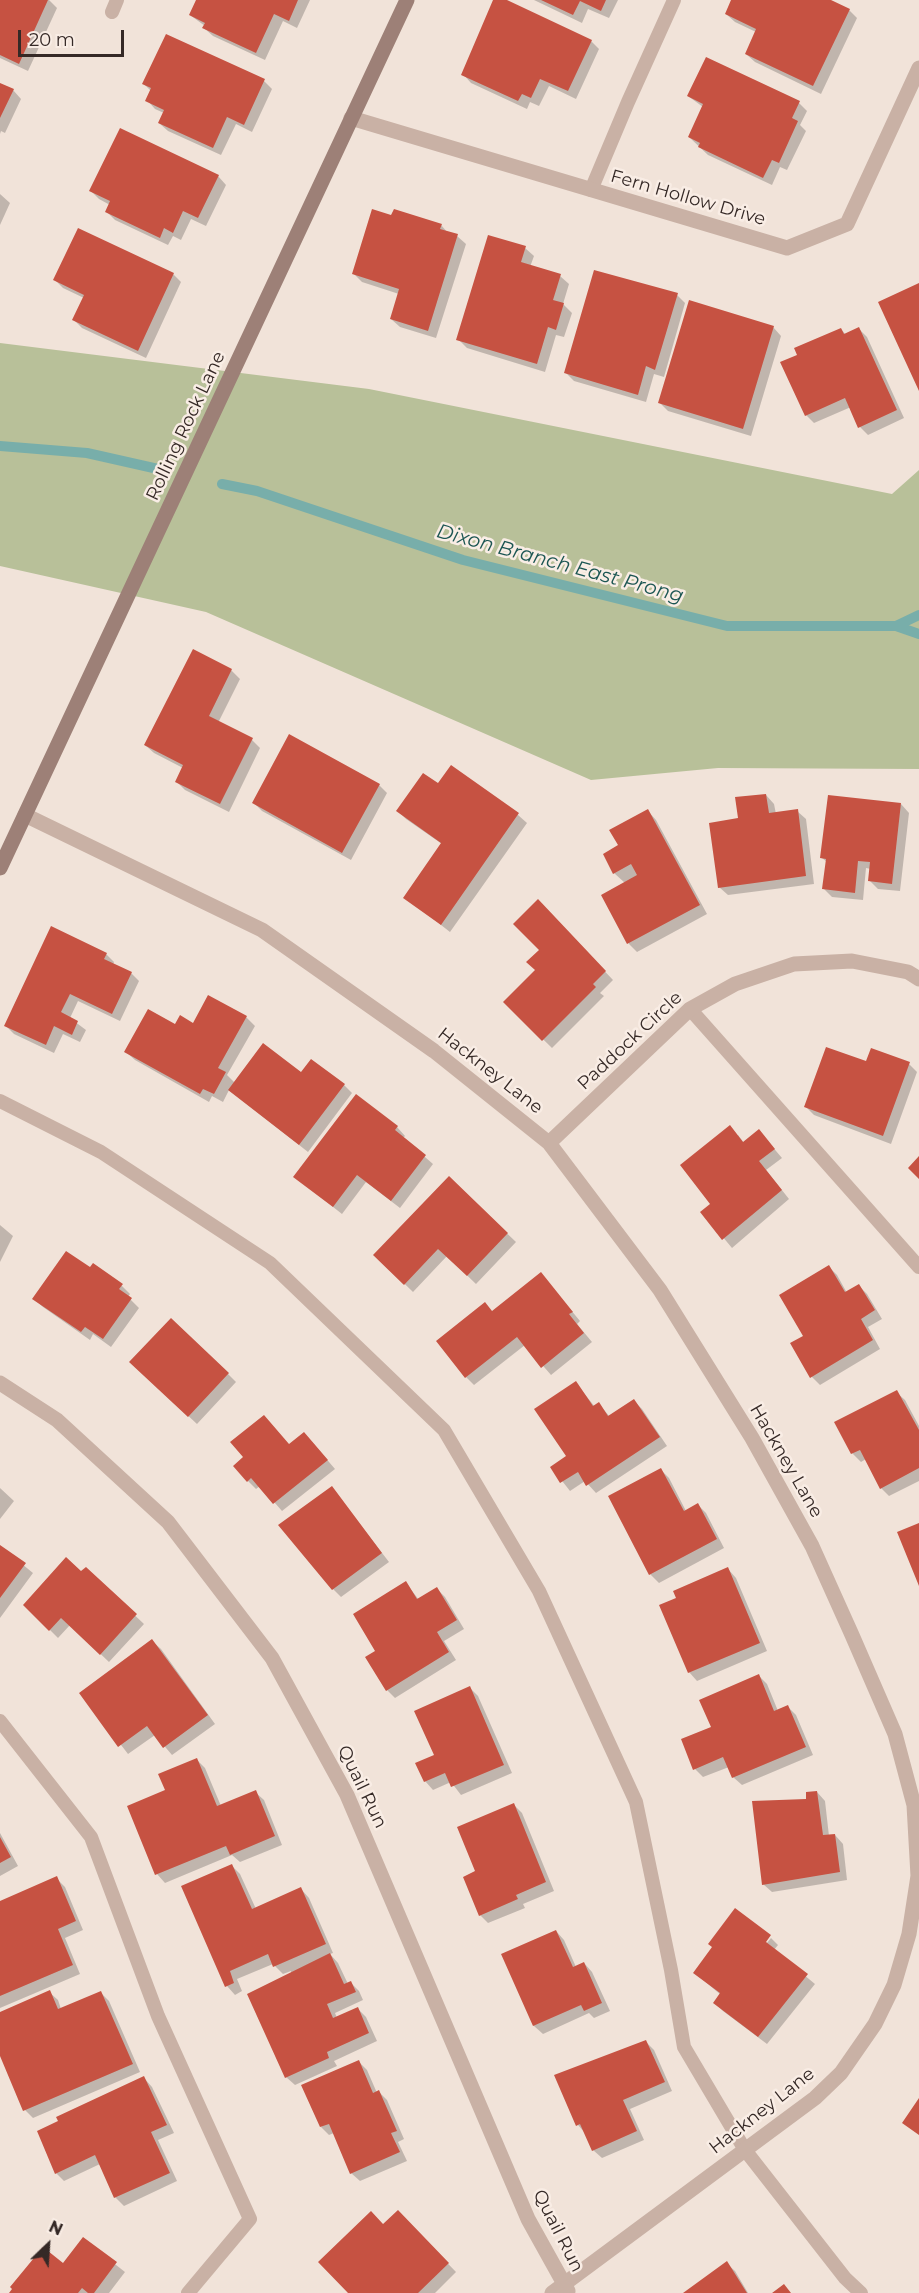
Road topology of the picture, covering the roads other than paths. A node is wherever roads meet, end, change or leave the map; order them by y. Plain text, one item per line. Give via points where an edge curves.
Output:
1 (407, 0) edge
2 (674, 0) edge
3 (919, 68) edge
4 (351, 118) junction
5 (591, 190) junction
6 (25, 815) junction
7 (0, 868) edge
8 (919, 979) edge
9 (690, 1009) junction
10 (0, 1101) edge
11 (549, 1143) junction
12 (919, 1268) edge
13 (0, 1383) edge
14 (0, 1720) edge
15 (919, 1876) edge
16 (745, 2150) junction
17 (562, 2290) edge
18 (188, 2293) edge
19 (861, 2293) edge

1 - 4 street, Rolling Rock Lane
2 - 5 lane
3 - 5 street, Fern Hollow Drive via 847,224 787,248
4 - 5 street, Fern Hollow Drive
4 - 6 street, Rolling Rock Lane
6 - 7 street, Rolling Rock Lane
6 - 11 street, Hackney Lane via 262,930 434,1051
8 - 9 street, Paddock Circle via 908,972 852,961 794,964 735,984
9 - 11 street, Paddock Circle
9 - 12 lane
10 - 16 lane via 101,1152 270,1263 444,1430 539,1591 636,1802 684,2047
11 - 15 street, Hackney Lane via 660,1290 752,1438 812,1546 895,1734 914,1806
13 - 17 street, Quail Run via 57,1420 168,1522 272,1658 348,1795
14 - 18 lane via 91,1837 158,2016 250,2219
15 - 16 street, Hackney Lane via 909,1934 894,1985 875,2024 841,2073 816,2098
16 - 17 street, Hackney Lane
16 - 19 lane

